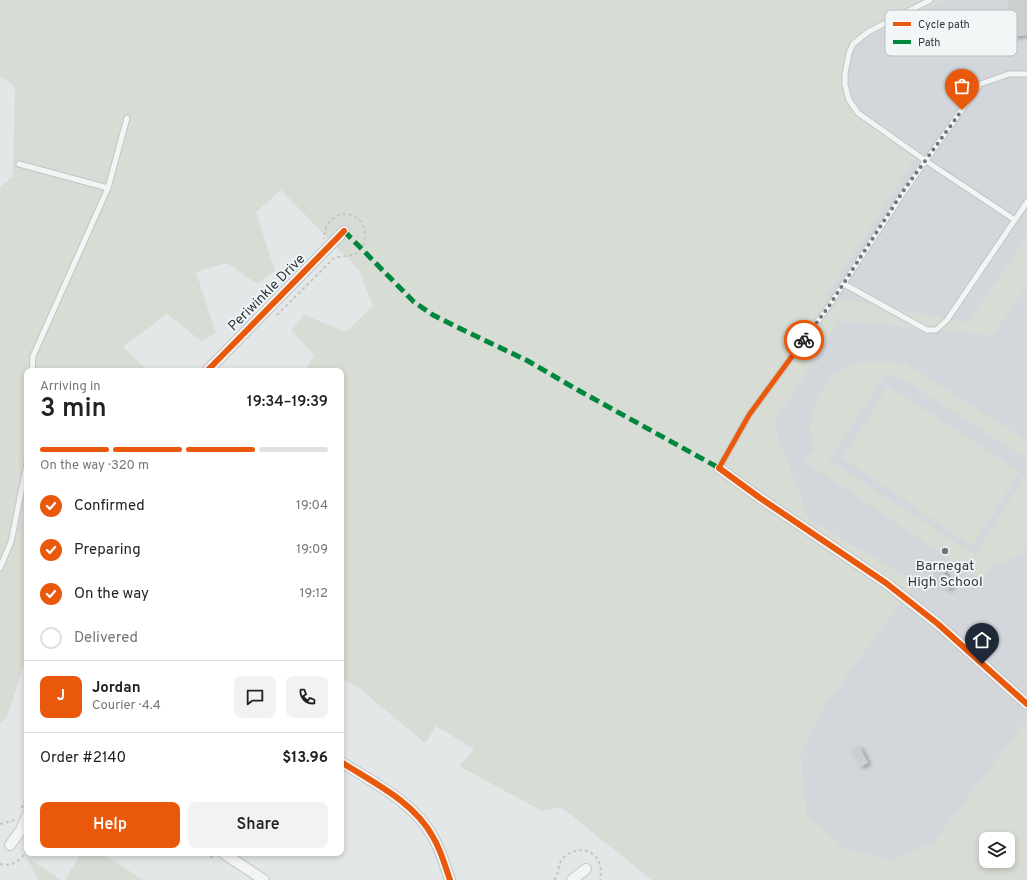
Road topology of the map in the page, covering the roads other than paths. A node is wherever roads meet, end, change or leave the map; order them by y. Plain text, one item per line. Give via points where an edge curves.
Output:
1 (930, 0) edge
2 (911, 10) edge
3 (885, 23) edge
4 (1027, 74) edge
5 (127, 118) dead end
6 (926, 161) junction
7 (19, 164) dead end
8 (108, 188) junction
9 (1027, 202) edge
10 (1015, 220) junction
11 (344, 232) dead end
12 (844, 284) junction
13 (32, 368) edge
14 (210, 368) edge
15 (719, 468) joint
16 (24, 478) edge
17 (0, 568) edge
18 (1027, 704) edge
19 (344, 764) edge
20 (24, 823) edge
21 (10, 845) dead end
22 (228, 856) edge
23 (586, 869) dead end
24 (264, 880) edge
25 (450, 880) edge
26 (572, 880) edge

1 - 2 lane
3 - 6 lane via 853,44 845,74 849,100 858,113
4 - 6 lane via 1009,74 980,84
5 - 8 lane
6 - 10 lane
6 - 12 lane via 904,190
7 - 8 lane
8 - 13 lane via 33,356
9 - 10 lane
10 - 12 lane via 947,320 936,330 927,330
11 - 14 street, Periwinkle Drive
12 - 15 lane via 749,415
15 - 18 street via 886,583 938,624
16 - 17 lane via 11,542
19 - 25 street via 402,801 424,824 433,838
20 - 21 street
22 - 24 street
23 - 26 street

